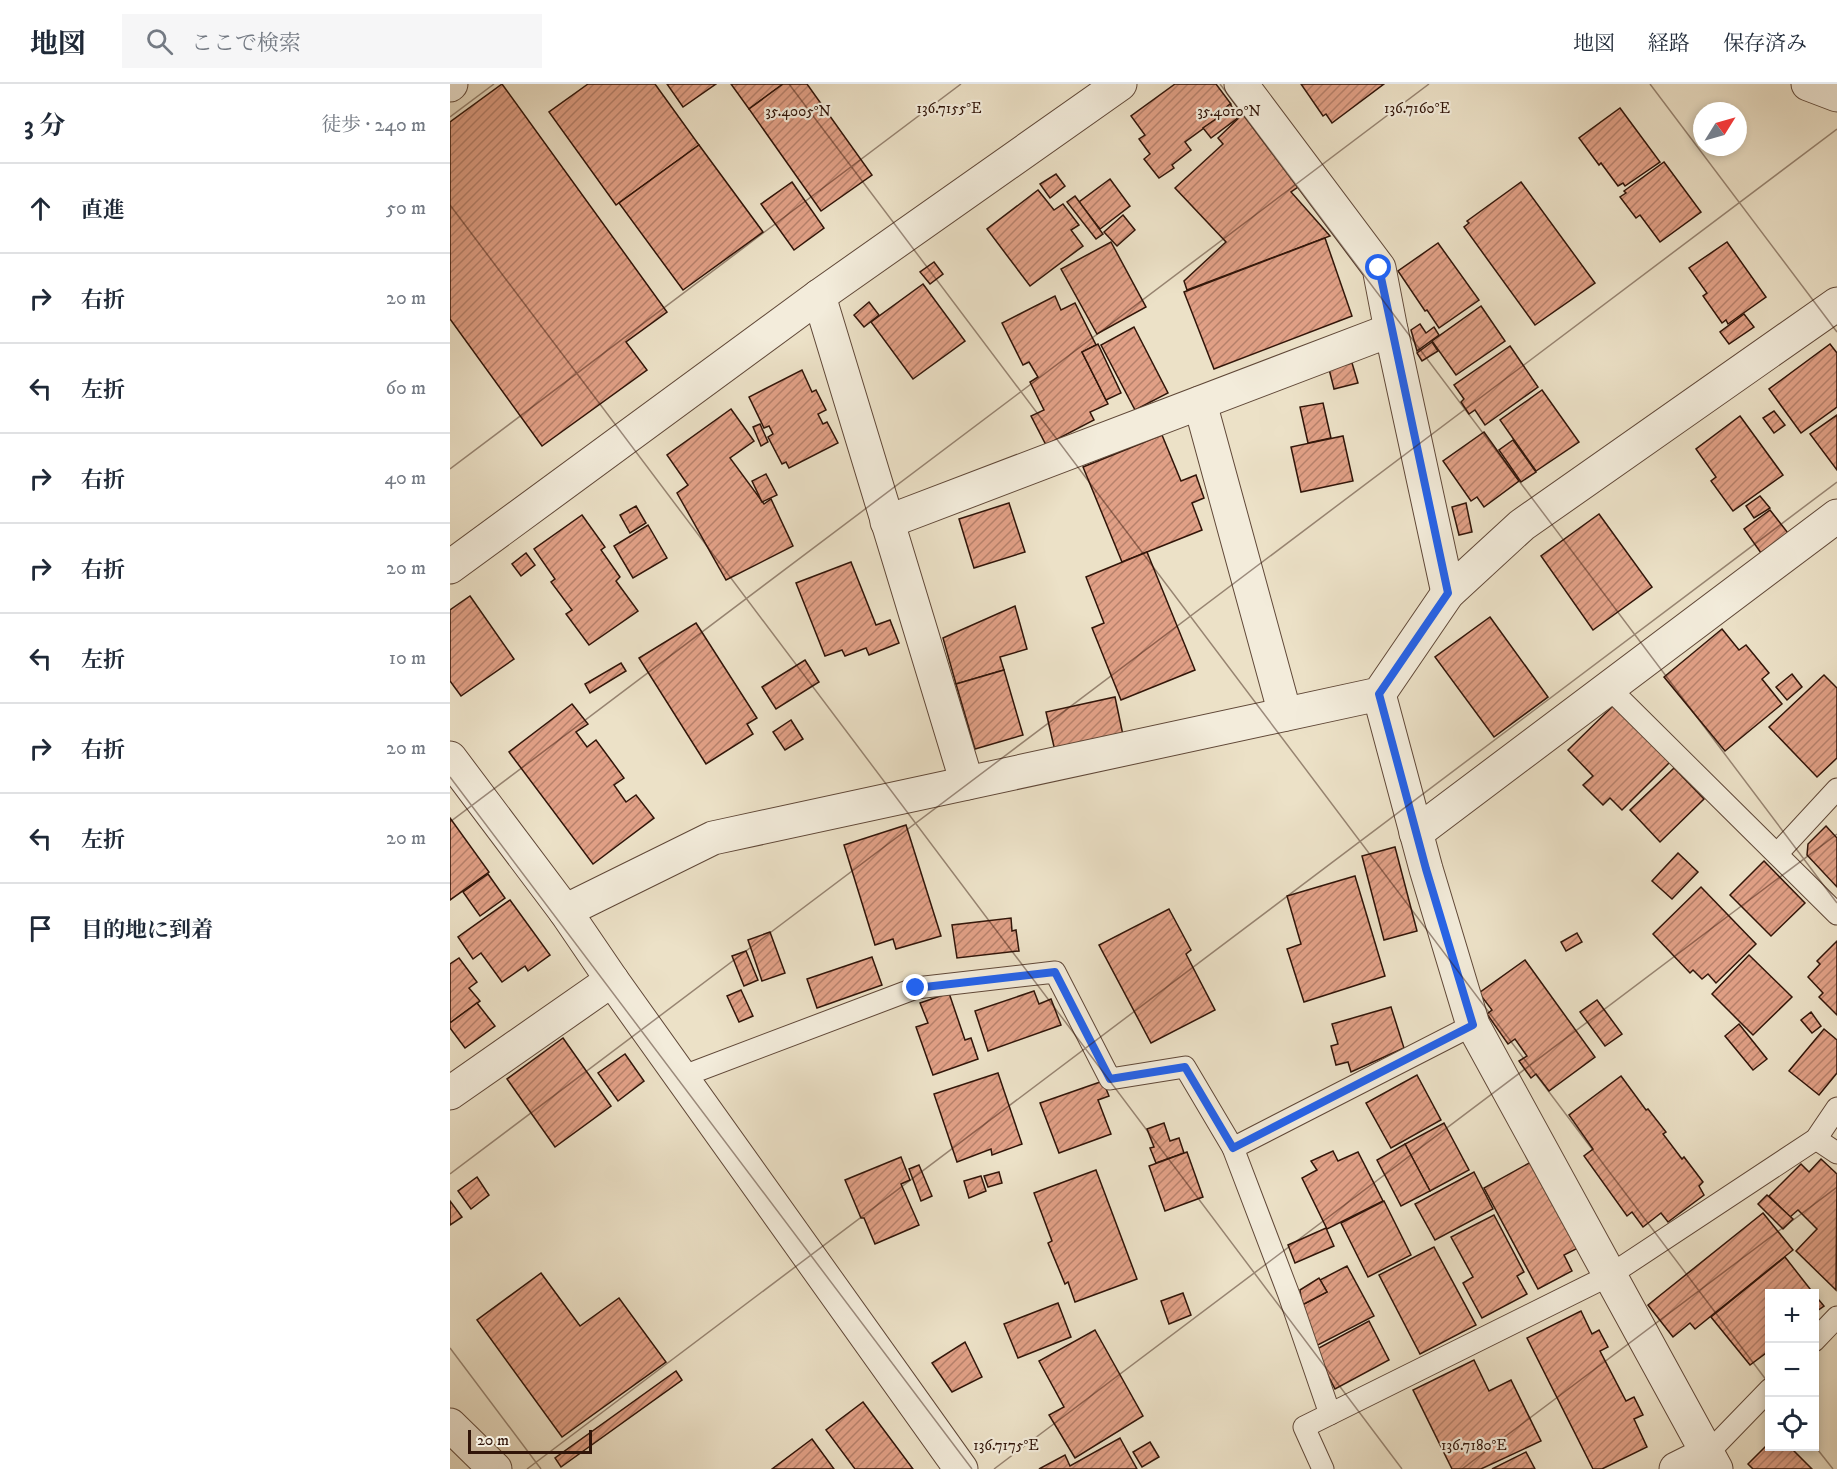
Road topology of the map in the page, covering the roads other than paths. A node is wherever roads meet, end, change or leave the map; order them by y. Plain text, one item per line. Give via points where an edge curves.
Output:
1 (1120, 84) edge
2 (1241, 84) edge
3 (1808, 84) edge
4 (1837, 95) edge
5 (819, 296) junction
6 (1837, 303) edge
7 (1391, 330) junction
8 (1200, 403) junction
9 (1837, 516) edge
10 (887, 522) junction
11 (450, 567) edge
12 (1448, 593) junction
13 (1609, 688) junction
14 (1379, 694) junction
15 (1285, 714) junction
16 (450, 758) edge
17 (967, 783) junction
18 (1837, 789) edge
19 (1416, 833) junction
20 (1777, 854) junction
21 (565, 911) junction
22 (1837, 914) edge
23 (612, 980) junction
24 (1473, 1025) junction
25 (681, 1077) junction
26 (450, 1093) edge
27 (1837, 1108) edge
28 (1816, 1139) junction
29 (1233, 1148) junction
30 (1837, 1154) edge
31 (1610, 1275) junction
32 (1837, 1317) edge
33 (1819, 1337) edge
34 (1765, 1395) edge
35 (1330, 1414) junction
36 (450, 1425) edge
37 (1712, 1461) edge
38 (495, 1469) edge
39 (961, 1469) edge
40 (1323, 1469) edge
41 (1676, 1469) edge

1 - 5 street
2 - 7 street via 1379,268
3 - 4 street
5 - 10 street
5 - 11 street
6 - 12 street via 1522,525
7 - 8 street
7 - 12 street
8 - 10 street
8 - 15 street
9 - 13 street
10 - 17 street
12 - 14 street
13 - 19 street
13 - 20 lane
14 - 15 street
14 - 19 street
15 - 17 street
16 - 21 street
17 - 21 street via 713,838
18 - 20 lane
19 - 24 street
20 - 22 lane
21 - 23 street
23 - 25 street
23 - 26 street
24 - 29 lane
24 - 31 street
25 - 29 lane via 916,988 1055,972 1110,1079 1185,1067
25 - 39 street
27 - 28 lane
28 - 30 lane
28 - 31 lane
29 - 35 lane
31 - 35 lane
31 - 37 street
32 - 33 lane
34 - 37 lane
35 - 40 lane via 1304,1427
36 - 38 street
37 - 41 street

